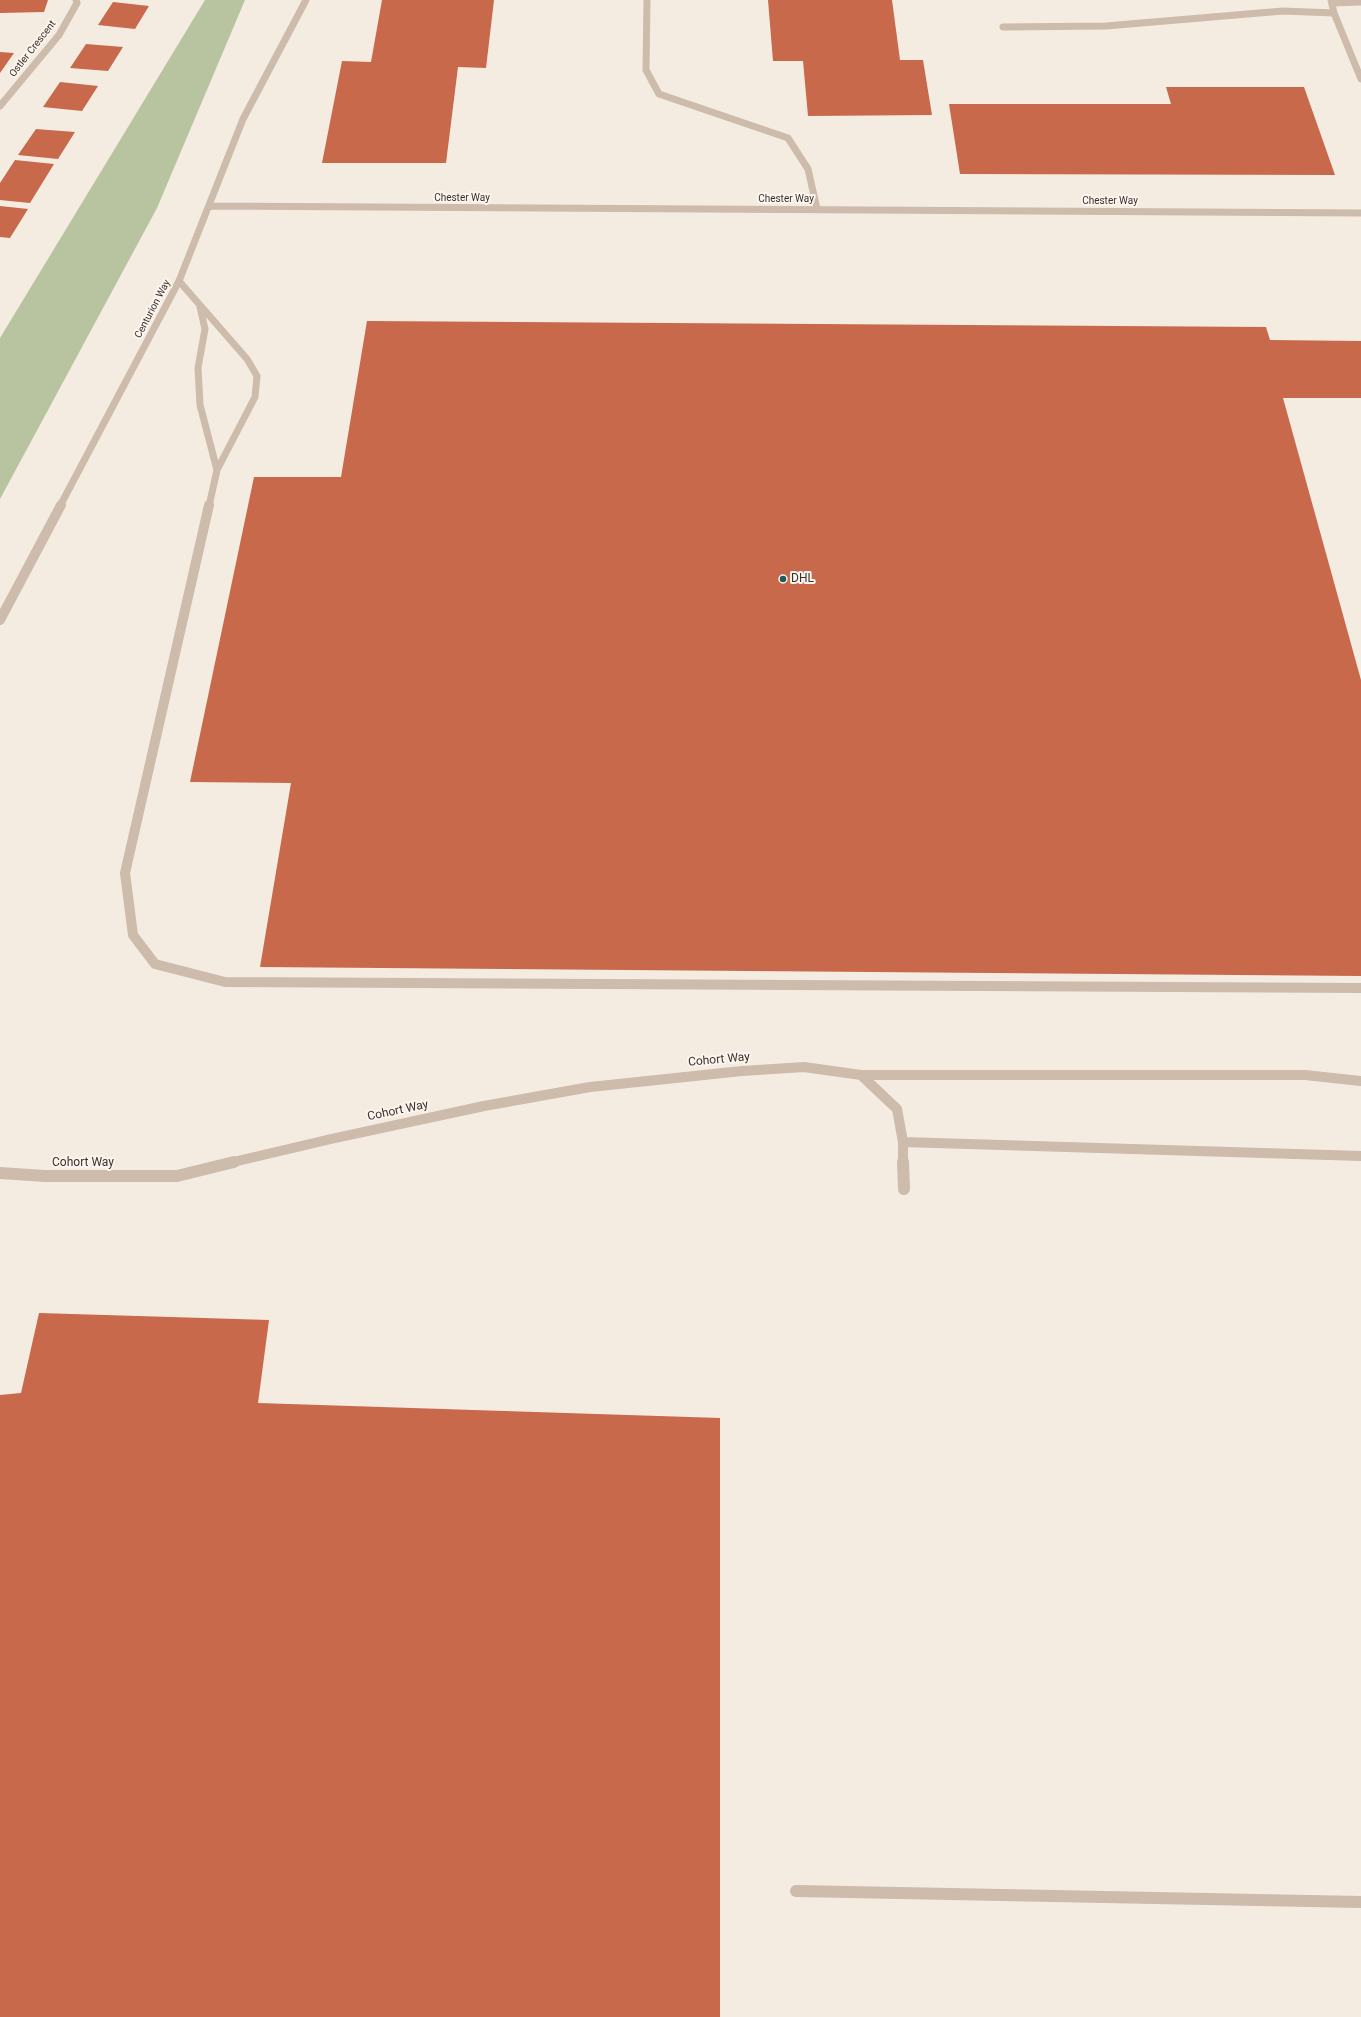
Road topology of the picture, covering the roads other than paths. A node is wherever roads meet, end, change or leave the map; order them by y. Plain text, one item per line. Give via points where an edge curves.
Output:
1 (76, 0) edge
2 (306, 0) edge
3 (647, 0) edge
4 (1332, 1) edge
5 (1361, 2) edge
6 (1334, 13) junction
7 (1003, 27) dead end
8 (1361, 78) edge
9 (0, 106) edge
10 (210, 206) junction
11 (817, 209) junction
12 (1361, 213) edge
13 (179, 281) junction
14 (199, 305) junction
15 (217, 470) junction
16 (0, 620) edge
17 (1361, 988) edge
18 (861, 1075) junction
19 (1361, 1081) edge
20 (903, 1142) junction
21 (1361, 1156) edge
22 (0, 1173) edge
23 (904, 1190) dead end
24 (796, 1891) dead end
25 (1361, 1902) edge

1 - 9 street, Ostler Crescent via 59,35
2 - 10 street, Centurion Way via 243,119
3 - 11 street via 646,70 659,94 788,138 808,169
4 - 5 street
4 - 6 street
6 - 7 street via 1283,11 1106,26
6 - 8 street
10 - 11 street, Chester Way
10 - 13 street, Centurion Way
11 - 12 street, Chester Way
13 - 14 street
13 - 16 street, Centurion Way
14 - 15 street via 205,329 198,368 200,405
14 - 15 street via 247,359 258,376 255,397
15 - 17 street via 125,873 133,935 155,964 225,982
18 - 19 street, Cohort Way via 1305,1075
18 - 20 street via 897,1109
18 - 22 street, Cohort Way via 804,1067 590,1087 484,1106 177,1176 45,1176
20 - 21 street
20 - 23 street
24 - 25 street

